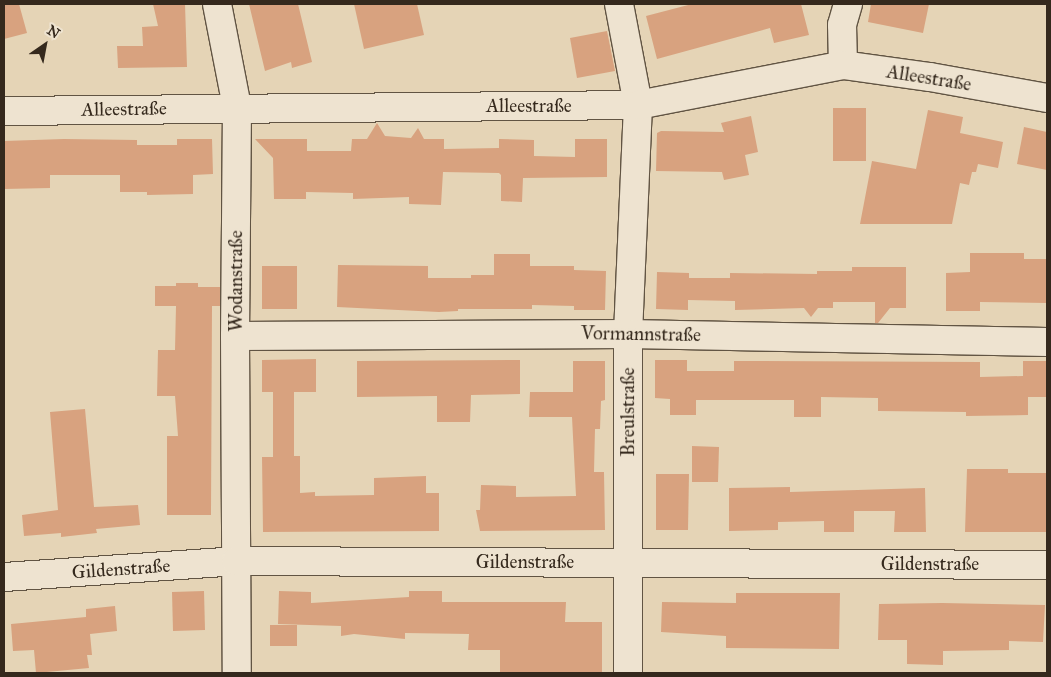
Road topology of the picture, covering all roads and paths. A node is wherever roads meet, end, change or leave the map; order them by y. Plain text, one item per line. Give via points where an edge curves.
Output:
1 (217, 4) edge
2 (619, 4) edge
3 (848, 4) edge
4 (843, 65) junction
5 (1047, 98) edge
6 (638, 105) junction
7 (237, 107) junction
8 (4, 111) edge
9 (628, 334) junction
10 (235, 336) junction
11 (1047, 342) edge
12 (236, 561) junction
13 (627, 563) junction
14 (1047, 564) edge
15 (4, 577) edge
16 (237, 673) edge
17 (628, 673) edge

1 - 7 street, Wodanstraße
2 - 6 street, Breulstraße
3 - 4 street via 842,25
4 - 5 street, Alleestraße
4 - 6 street, Alleestraße
6 - 7 street, Alleestraße
6 - 9 street, Breulstraße
7 - 8 street, Alleestraße
7 - 10 street, Wodanstraße
9 - 10 street, Vormannstraße
9 - 11 street, Vormannstraße
9 - 13 street, Breulstraße
10 - 12 street, Wodanstraße
12 - 13 street, Gildenstraße
12 - 15 street, Gildenstraße
12 - 16 street, Wodanstraße
13 - 14 street, Gildenstraße
13 - 17 street, Breulstraße

